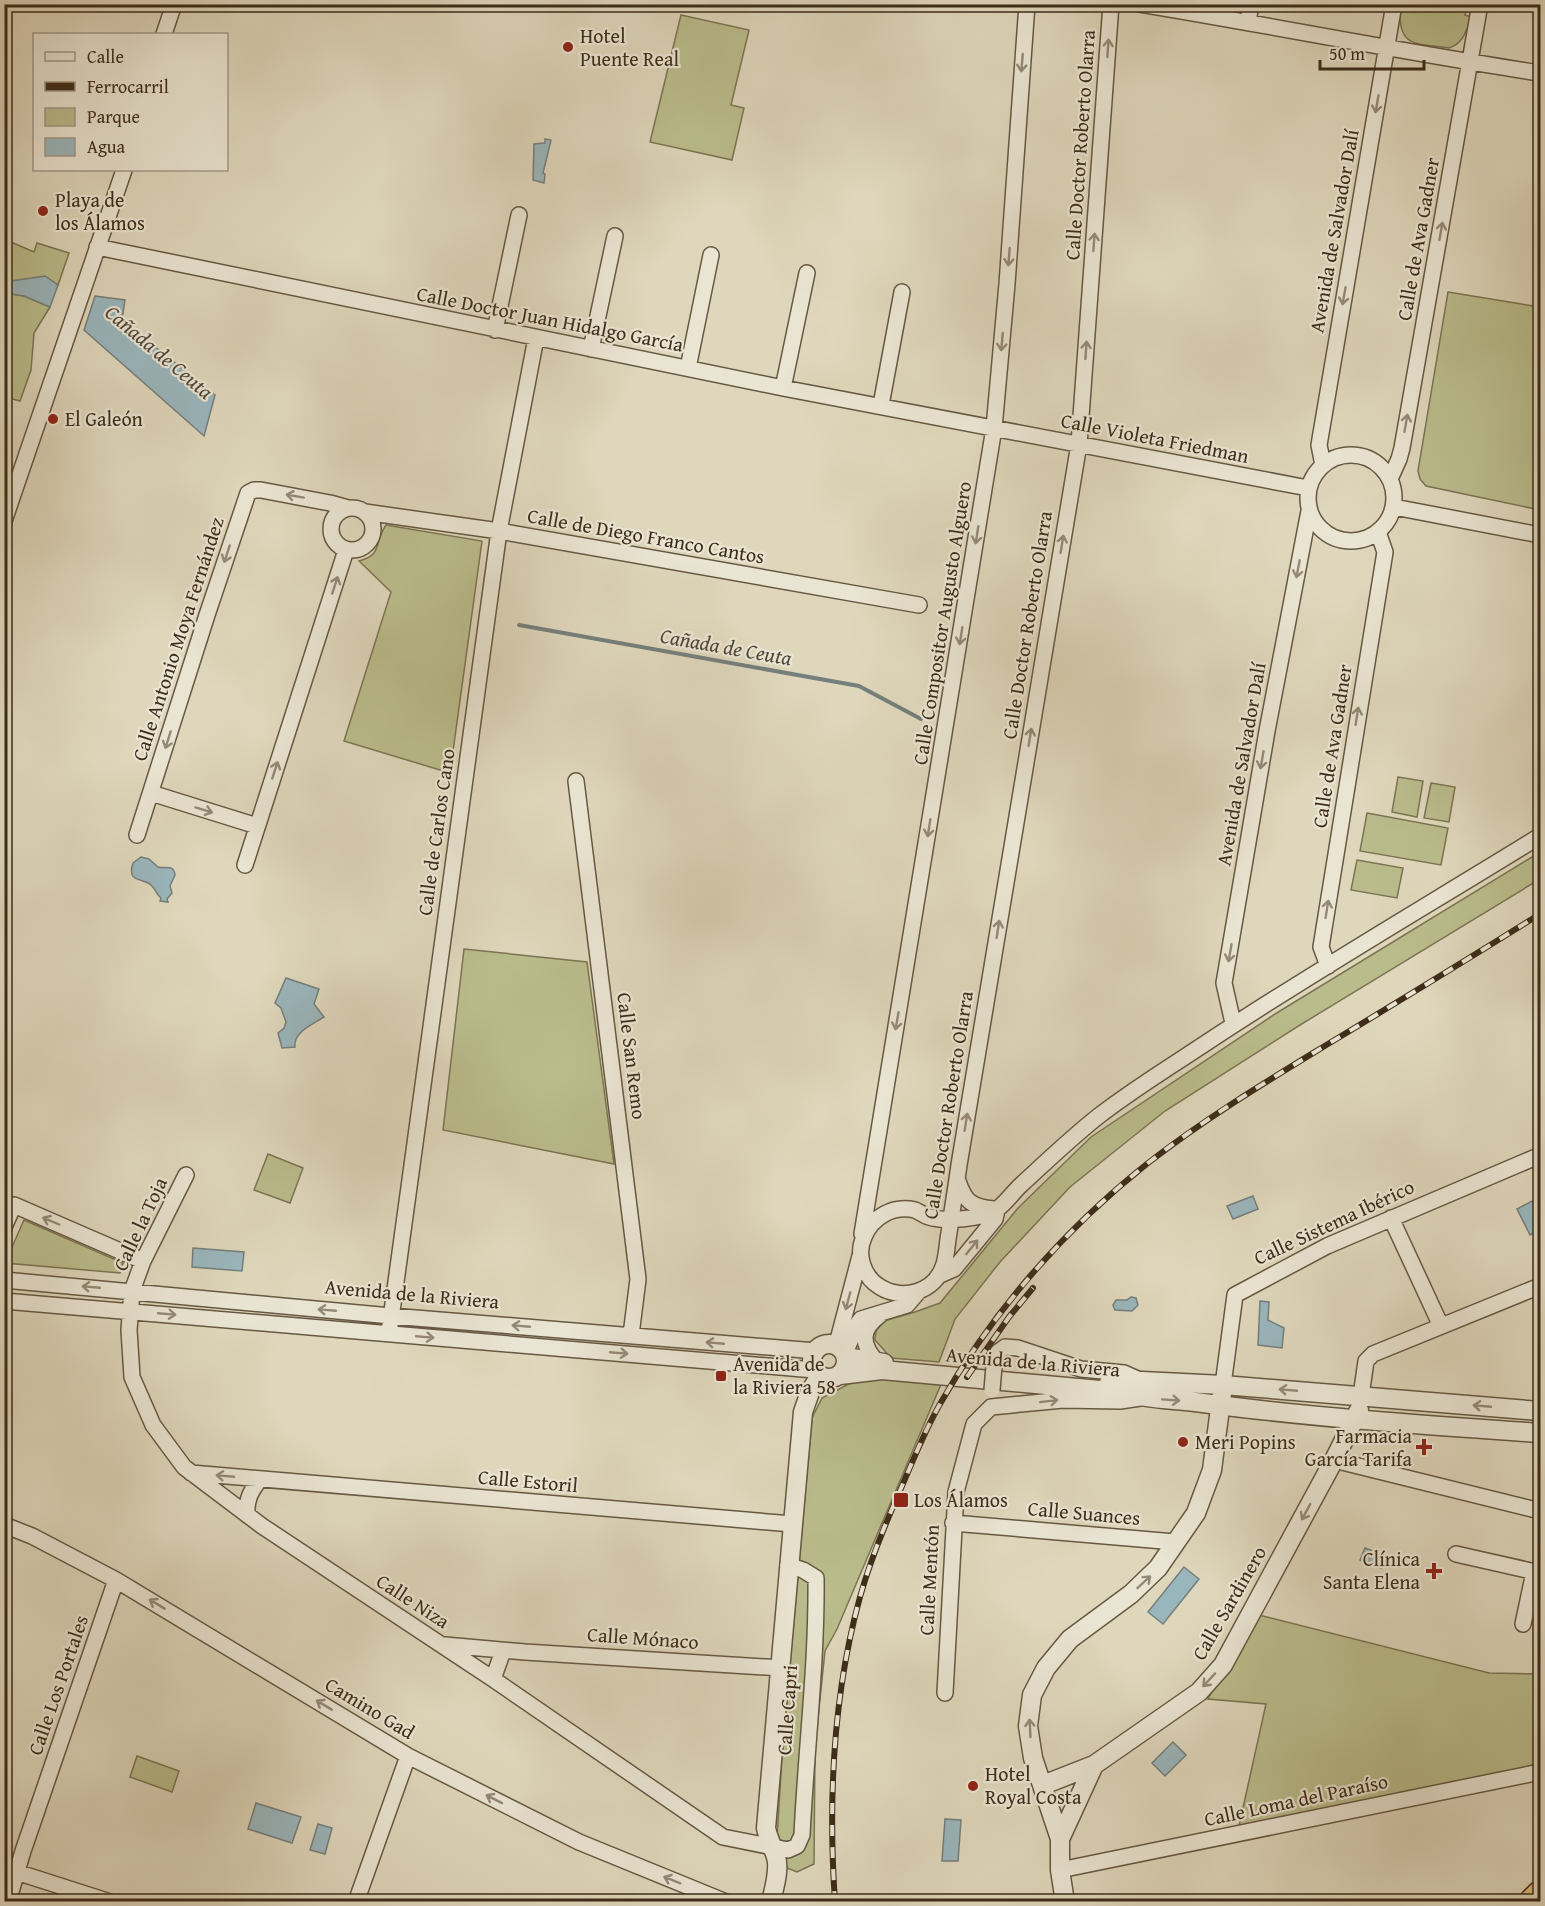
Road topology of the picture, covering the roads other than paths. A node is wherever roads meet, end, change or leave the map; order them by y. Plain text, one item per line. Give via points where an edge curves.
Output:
1 (174, 4) edge
2 (1027, 4) edge
3 (1111, 4) edge
4 (1140, 4) edge
5 (1251, 4) edge
6 (1394, 4) edge
7 (1480, 4) edge
8 (1248, 22) junction
9 (165, 33) edge
10 (1387, 48) junction
11 (1469, 62) junction
12 (1540, 73) edge
13 (124, 171) edge
14 (519, 215) dead end
15 (615, 236) dead end
16 (97, 247) junction
17 (711, 255) dead end
18 (807, 273) dead end
19 (902, 292) dead end
20 (495, 330) junction
21 (536, 338) junction
22 (591, 349) junction
23 (688, 369) junction
24 (783, 388) junction
25 (881, 405) junction
26 (994, 428) junction
27 (1079, 444) junction
28 (1323, 465) junction
29 (1390, 479) junction
30 (1308, 488) junction
31 (1394, 507) junction
32 (348, 508) junction
33 (1309, 511) junction
34 (365, 512) junction
35 (4, 520) edge
36 (499, 531) junction
37 (1378, 532) junction
38 (1540, 535) edge
39 (346, 550) junction
40 (919, 605) dead end
41 (576, 781) dead end
42 (151, 793) junction
43 (257, 826) junction
44 (137, 835) dead end
45 (1540, 836) edge
46 (245, 865) dead end
47 (1328, 966) junction
48 (1233, 1023) junction
49 (1538, 1161) edge
50 (186, 1174) dead end
51 (957, 1179) junction
52 (997, 1210) junction
53 (929, 1217) junction
54 (1392, 1218) junction
55 (951, 1219) junction
56 (4, 1227) edge
57 (946, 1249) junction
58 (861, 1250) junction
59 (143, 1261) junction
60 (938, 1276) junction
61 (4, 1280) edge
62 (1540, 1286) edge
63 (132, 1291) junction
64 (919, 1291) junction
65 (4, 1301) edge
66 (130, 1311) junction
67 (884, 1312) junction
68 (391, 1316) junction
69 (1441, 1326) junction
70 (389, 1333) junction
71 (631, 1335) junction
72 (816, 1351) junction
73 (842, 1351) junction
74 (877, 1362) junction
75 (817, 1373) junction
76 (840, 1375) junction
77 (1223, 1385) junction
78 (1142, 1390) junction
79 (1361, 1396) junction
80 (1221, 1406) junction
81 (991, 1407) junction
82 (1540, 1412) edge
83 (1354, 1420) junction
84 (1540, 1433) edge
85 (1334, 1460) junction
86 (190, 1473) junction
87 (260, 1479) junction
88 (1540, 1511) edge
89 (247, 1515) junction
90 (953, 1523) junction
91 (792, 1524) junction
92 (4, 1525) edge
93 (1175, 1542) junction
94 (1456, 1554) dead end
95 (788, 1565) junction
96 (1537, 1573) edge
97 (116, 1580) junction
98 (1523, 1624) dead end
99 (441, 1645) junction
100 (503, 1651) junction
101 (780, 1668) junction
102 (493, 1678) junction
103 (945, 1693) dead end
104 (408, 1756) junction
105 (1094, 1765) junction
106 (1540, 1772) edge
107 (1043, 1785) junction
108 (1060, 1839) junction
109 (770, 1845) junction
110 (10, 1870) edge
111 (1060, 1870) junction
112 (1540, 1895) edge
113 (8, 1902) edge
114 (110, 1902) edge
115 (356, 1902) edge
116 (726, 1902) edge
117 (771, 1902) edge
118 (1065, 1902) edge
119 (1533, 1902) edge

1 - 9 street
2 -> 26 street, Calle Compositor Augusto Alguero
27 -> 3 street, Calle Doctor Roberto Olarra
4 - 8 street
5 - 8 street
6 - 10 street, Avenida de Salvador Dalí
7 - 11 street, Calle de Ava Gadner
8 - 10 street
10 - 11 street
10 -> 28 street, Avenida de Salvador Dalí via 1319,445
11 - 12 street
29 -> 11 street, Calle de Ava Gadner via 1402,448
13 - 16 street
14 - 20 street
15 - 22 street
16 - 20 street, Calle Doctor Juan Hidalgo García
16 - 35 street
17 - 23 street
18 - 24 street
19 - 25 street
20 - 21 street, Calle Doctor Juan Hidalgo García
21 - 22 street, Calle Doctor Juan Hidalgo García
21 - 36 street, Calle de Carlos Cano
22 - 23 street, Calle Doctor Juan Hidalgo García
23 - 24 street, Calle Doctor Juan Hidalgo García
24 - 25 street, Calle Doctor Juan Hidalgo García
25 - 26 street, Calle Doctor Juan Hidalgo García
26 - 27 street, Calle Violeta Friedman
26 -> 58 street, Calle Compositor Augusto Alguero
27 - 30 street, Calle Violeta Friedman
51 -> 27 street, Calle Doctor Roberto Olarra
28 - 29 street via 1334,458 1360,456 1377,464
28 - 30 street
29 - 31 street
30 - 33 street
31 - 37 street
31 - 38 street
32 - 34 street
32 - 39 street via 337,515 331,526 333,539
32 -> 42 street, Calle Antonio Moya Fernández via 261,490 248,493
33 - 37 street via 1315,524 1338,540 1352,542
33 -> 48 street, Avenida de Salvador Dalí via 1224,983
34 - 36 street, Calle de Diego Franco Cantos
34 - 39 street via 374,528 371,540 361,549
36 - 40 street, Calle de Diego Franco Cantos
36 - 68 street, Calle de Carlos Cano
47 -> 37 street, Calle de Ava Gadner via 1321,947 1385,552
43 -> 39 street
41 - 71 street, Calle San Remo via 638,1279
42 -> 43 street, Calle Antonio Moya Fernández
42 - 44 street, Calle Antonio Moya Fernández
43 - 46 street
45 - 47 street
47 - 48 street
48 - 52 street via 1100,1115
49 - 54 street, Calle Sistema Ibérico
50 - 59 street, Calle la Toja
51 - 52 street via 963,1195 977,1207
51 - 55 street, Calle Doctor Roberto Olarra
52 - 55 street via 982,1216
60 -> 52 street via 954,1269 995,1219
53 - 55 street
53 - 57 street via 942,1232
53 - 58 street via 899,1209 880,1215 867,1228
54 - 69 street
54 - 77 street, Calle Sistema Ibérico via 1327,1245 1235,1295
55 - 57 street, Calle Doctor Roberto Olarra
59 -> 56 street via 14,1205
57 - 60 street
58 - 64 street via 867,1274 877,1286 891,1293
58 -> 73 street, Calle Compositor Augusto Alguero via 839,1336
59 - 63 street, Calle la Toja
60 - 64 street
63 -> 61 street, Avenida de la Riviera
62 - 69 street
63 - 66 street, Calle la Toja
68 -> 63 street, Avenida de la Riviera
64 - 67 street via 907,1305
65 - 66 street, Avenida de la Riviera
66 -> 70 street, Avenida de la Riviera
66 - 86 street, Calle Niza via 132,1377 153,1425
67 - 73 street via 861,1319 851,1343
67 - 74 street via 865,1331 865,1346
68 - 70 street, Calle de Carlos Cano
71 -> 68 street, Avenida de la Riviera
69 - 79 street via 1373,1354 1366,1361
70 -> 75 street, Avenida de la Riviera
72 -> 71 street, Avenida de la Riviera
72 - 73 street via 825,1344
72 - 75 street via 812,1360
73 - 74 street, Avenida de la Riviera
73 - 76 street via 845,1367
74 - 78 street, Avenida de la Riviera via 1122,1383
75 - 76 street via 830,1378
75 - 91 street, Calle Capri via 803,1412
76 - 78 street, Avenida de la Riviera via 882,1370 1122,1392
77 - 78 street, Avenida de la Riviera
79 -> 77 street, Avenida de la Riviera
77 - 80 street
78 -> 80 street, Avenida de la Riviera
81 -> 78 street via 1063,1400 1120,1401
78 - 81 street, bridge via 1124,1373 1081,1369 1005,1347 998,1352 994,1366
82 -> 79 street, Avenida de la Riviera
79 - 83 street
80 - 83 street, Avenida de la Riviera
80 - 93 street via 1212,1470 1196,1513
81 - 90 street, Calle Mentón via 974,1424 956,1492
83 - 84 street, Avenida de la Riviera
83 - 85 street, Calle Sardinero
85 - 88 street
85 -> 105 street, Calle Sardinero via 1223,1665 1199,1692
87 -> 86 street, Calle Estoril
86 - 89 street, Calle Niza
87 - 89 street via 247,1502
87 - 91 street, Calle Estoril
89 - 99 street, Calle Niza
90 - 93 street, Calle Suances
90 - 103 street, Calle Mentón
91 - 95 street, Calle Capri
92 - 97 street, Camino Gad
107 -> 93 street via 1028,1726 1032,1695 1046,1668 1070,1639 1131,1594 1158,1568
94 - 96 street
95 - 101 street, Calle Capri
95 - 109 street, Calle Capri via 816,1578 816,1618 802,1835 797,1846 788,1850
96 - 98 street
104 -> 97 street, Camino Gad
97 - 110 street, Calle Los Portales
99 - 100 street, Calle Mónaco
99 - 102 street, Calle Niza
100 - 101 street, Calle Mónaco
100 - 102 street
101 - 109 street, Calle Capri via 766,1828
102 - 109 street, Calle Niza via 723,1837
104 - 115 street
116 -> 104 street, Camino Gad via 579,1842
105 - 107 street, Calle Sardinero
105 - 108 street
106 - 111 street, Calle Loma del Paraíso
107 - 108 street
108 - 111 street
109 - 117 street, Calle Capri via 778,1869
110 - 113 street, Calle Los Portales
110 - 114 street
111 - 118 street
112 - 119 highway

